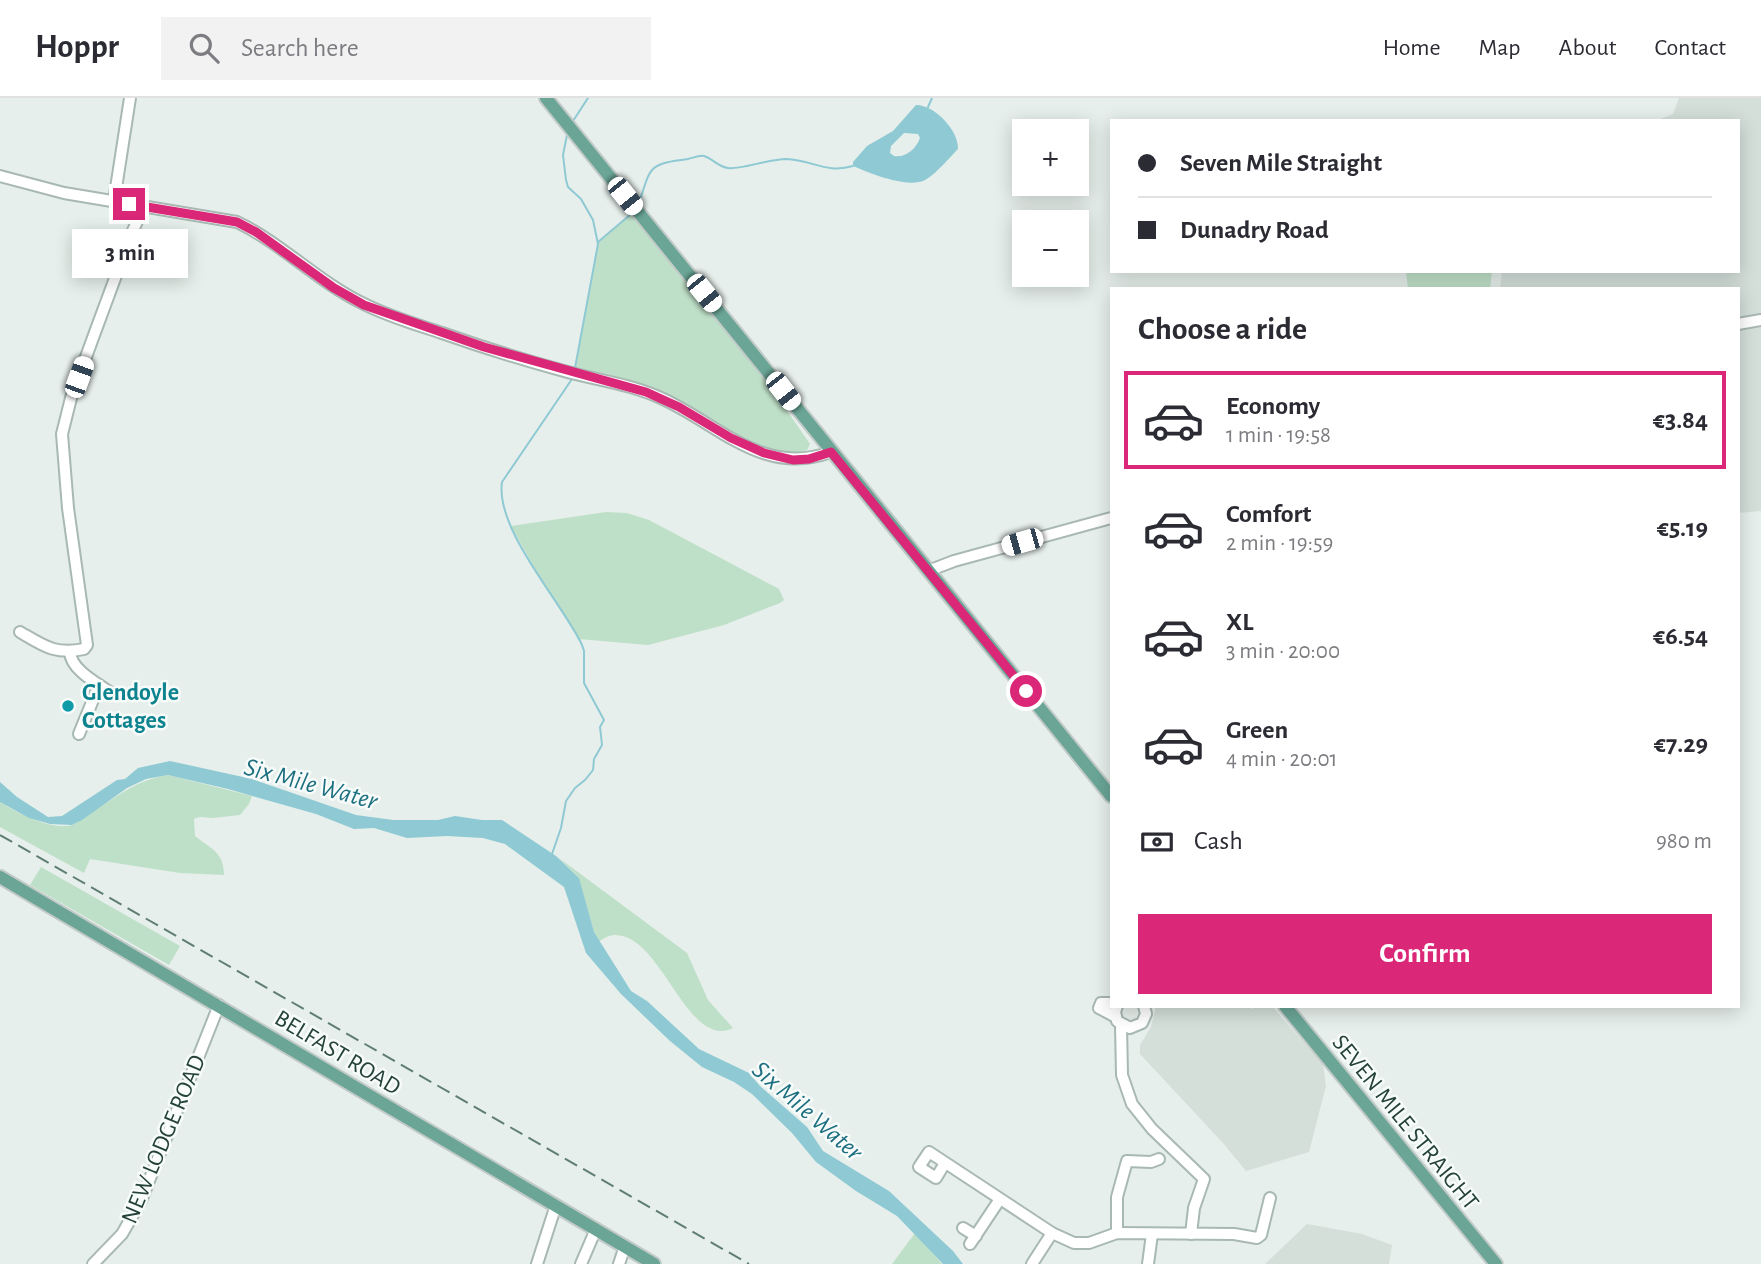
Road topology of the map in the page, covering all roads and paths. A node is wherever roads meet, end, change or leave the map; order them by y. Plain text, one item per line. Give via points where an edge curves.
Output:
1 (130, 98) edge
2 (546, 98) edge
3 (0, 176) edge
4 (114, 201) junction
5 (143, 208) junction
6 (1761, 320) edge
7 (1740, 324) edge
8 (831, 452) junction
9 (1110, 518) edge
10 (928, 571) junction
11 (20, 632) dead end
12 (70, 652) junction
13 (99, 685) junction
14 (111, 693) dead end
15 (79, 734) dead end
16 (1110, 795) edge
17 (0, 877) edge
18 (1110, 1003) edge
19 (219, 1004) junction
20 (1144, 1008) edge
21 (1286, 1008) edge
22 (1118, 1016) edge
23 (1139, 1026) junction
24 (1121, 1058) junction
25 (1158, 1159) dead end
26 (945, 1163) dead end
27 (1269, 1198) dead end
28 (1000, 1199) junction
29 (555, 1205) junction
30 (963, 1228) dead end
31 (596, 1229) junction
32 (1052, 1233) junction
33 (1117, 1233) junction
34 (1152, 1234) junction
35 (1191, 1234) junction
36 (625, 1246) junction
37 (650, 1263) edge
38 (93, 1264) edge
39 (537, 1264) edge
40 (581, 1264) edge
41 (619, 1264) edge
42 (1032, 1264) edge
43 (1148, 1264) edge
44 (1496, 1264) edge

1 - 4 street
2 - 8 main road
3 - 4 street
4 - 5 street
5 - 8 street via 237,222 364,305 484,347 646,392 764,453 793,460
5 - 12 street via 63,425 62,457 87,642 84,649
6 - 7 street
8 - 10 main road
9 - 10 street
10 - 16 main road
11 - 12 street via 49,648
12 - 13 street via 72,662
13 - 14 street
13 - 15 street
17 - 19 main road, BELFAST ROAD
18 - 22 street via 1101,1003 1099,1008
19 - 29 main road, BELFAST ROAD
19 - 38 street, NEW LODGE ROAD via 141,1201 122,1234
20 - 23 street via 1145,1019
21 - 44 main road, SEVEN MILE STRAIGHT
22 - 23 street via 1129,1028
22 - 24 street
23 - 24 street
24 - 35 street via 1123,1081 1133,1107 1204,1179
25 - 33 street via 1151,1163 1127,1161 1117,1197
26 - 28 street
27 - 35 street via 1259,1238
28 - 30 street via 973,1240
28 - 32 street
29 - 31 main road, BELFAST ROAD
29 - 39 street
31 - 36 main road, BELFAST ROAD
31 - 40 street
32 - 33 street via 1082,1244
32 - 42 street
33 - 34 street
34 - 35 street
34 - 43 street
36 - 37 main road, BELFAST ROAD
36 - 41 street

